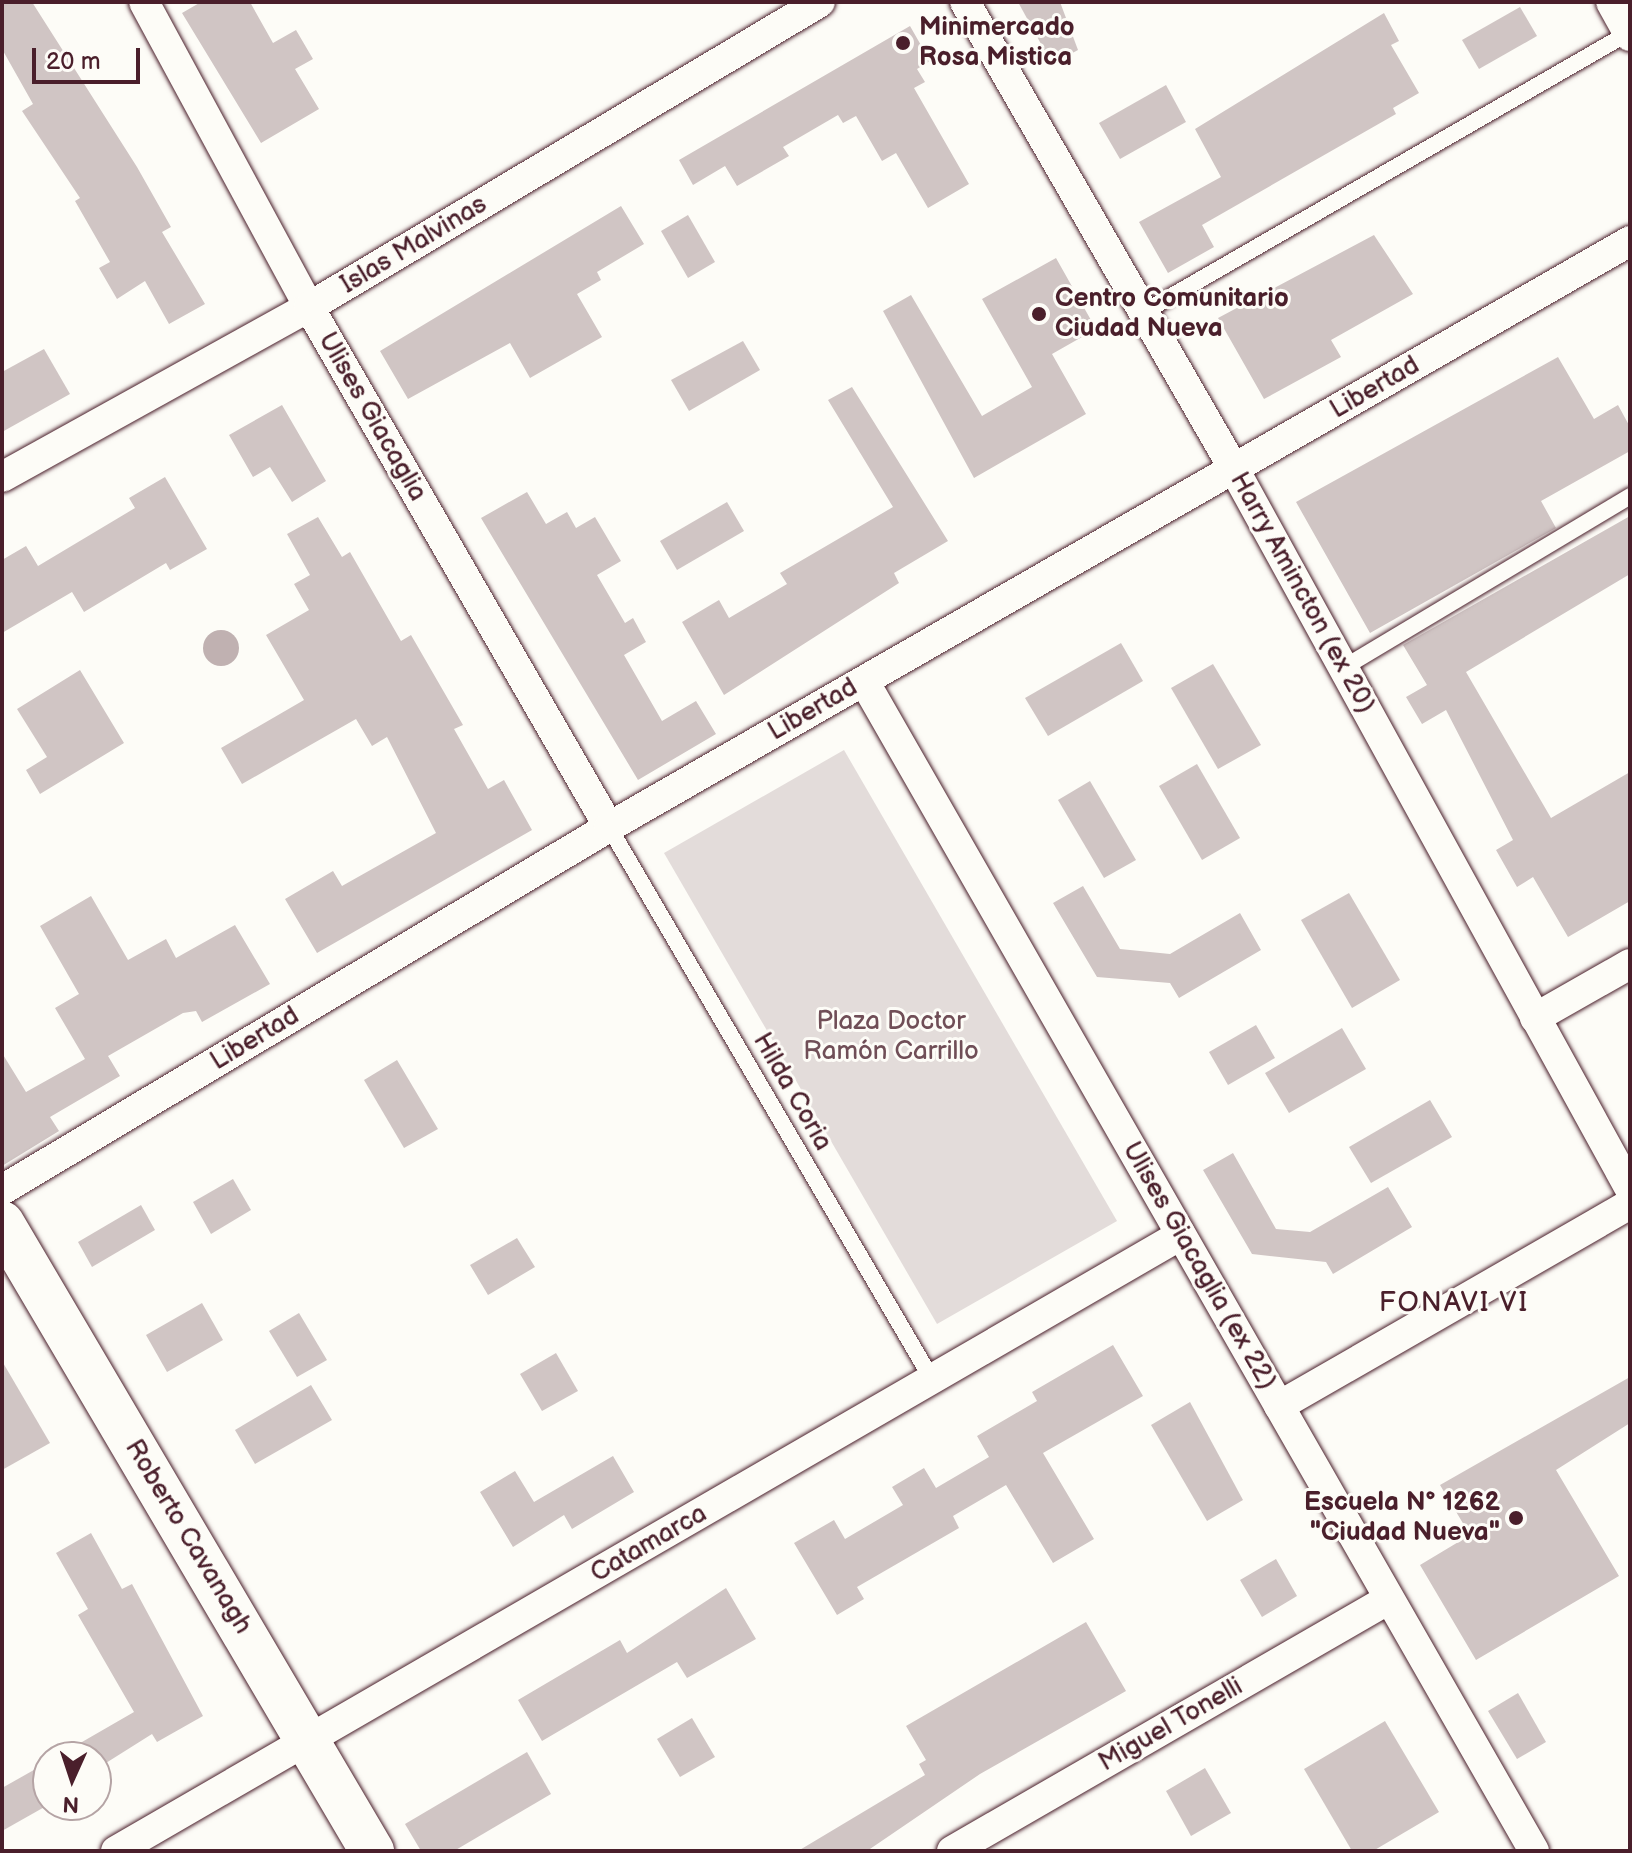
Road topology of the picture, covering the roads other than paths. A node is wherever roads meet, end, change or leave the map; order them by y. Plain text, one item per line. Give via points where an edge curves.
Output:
1 (144, 2) edge
2 (820, 2) edge
3 (965, 2) edge
4 (1611, 2) edge
5 (1629, 34) edge
6 (1630, 241) edge
7 (309, 307) junction
8 (1144, 312) junction
9 (1234, 469) junction
10 (2, 477) edge
11 (1630, 496) edge
12 (1343, 668) junction
13 (864, 681) junction
14 (609, 827) junction
15 (1630, 964) edge
16 (1535, 1018) junction
17 (1630, 1189) edge
18 (2, 1190) edge
19 (1630, 1204) edge
20 (2, 1223) edge
21 (1181, 1235) junction
22 (933, 1381) junction
23 (1279, 1406) junction
24 (1389, 1599) junction
25 (308, 1740) junction
26 (116, 1851) edge
27 (372, 1851) edge
28 (952, 1851) edge
29 (1534, 1851) edge

1 - 7 street, Ulises Giacaglia
2 - 7 street, Islas Malvinas
3 - 8 street, Harry Amincton (ex 20)
4 - 5 street
5 - 8 lane
6 - 9 street, Libertad
7 - 10 street, Islas Malvinas
7 - 14 street, Ulises Giacaglia
8 - 9 street, Harry Amincton (ex 20)
9 - 12 street, Harry Amincton (ex 20)
9 - 13 street, Libertad
11 - 12 lane
12 - 16 street, Harry Amincton (ex 20)
13 - 14 street, Libertad
13 - 21 street, Ulises Giacaglia (ex 22)
14 - 18 street, Libertad
14 - 22 lane, Hilda Coria
15 - 16 street
16 - 17 street, Harry Amincton (ex 20)
19 - 23 street
20 - 25 main road, Roberto Cavanagh
21 - 22 street, Catamarca
21 - 23 street, Ulises Giacaglia (ex 22)
22 - 25 street, Catamarca
23 - 24 street, Ulises Giacaglia (ex 22)
24 - 28 street, Miguel Tonelli
24 - 29 street, Ulises Giacaglia (ex 22)
25 - 26 street, Catamarca
25 - 27 main road, Roberto Cavanagh

